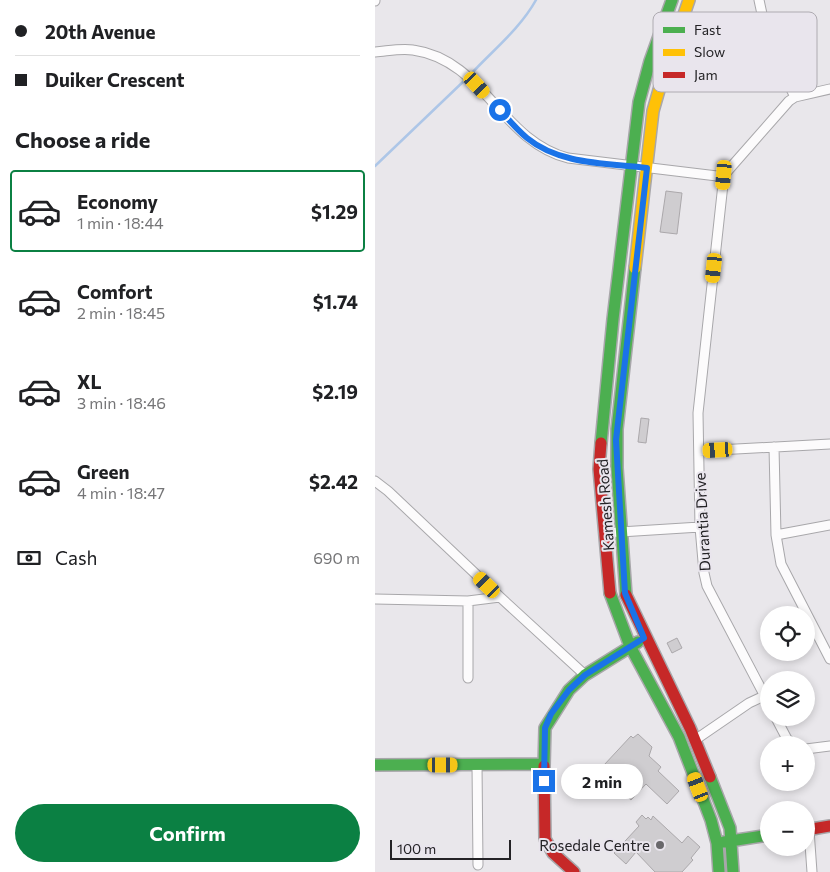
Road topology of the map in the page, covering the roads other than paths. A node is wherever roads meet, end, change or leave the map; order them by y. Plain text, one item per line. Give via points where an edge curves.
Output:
1 (672, 0) edge
2 (689, 0) edge
3 (668, 12) edge
4 (685, 12) edge
5 (375, 52) edge
6 (653, 56) edge
7 (830, 89) edge
8 (659, 92) edge
9 (792, 92) edge
10 (795, 98) junction
11 (631, 166) junction
12 (647, 168) junction
13 (724, 175) junction
14 (830, 444) edge
15 (774, 447) junction
16 (699, 450) junction
17 (375, 481) edge
18 (830, 525) edge
19 (700, 527) junction
20 (604, 533) junction
21 (622, 533) junction
22 (776, 535) junction
23 (500, 597) junction
24 (375, 599) edge
25 (468, 601) junction
26 (644, 638) junction
27 (630, 646) junction
28 (830, 659) edge
29 (585, 675) junction
30 (467, 678) dead end
31 (760, 687) edge
32 (760, 701) edge
33 (695, 740) junction
34 (830, 746) edge
35 (815, 748) edge
36 (543, 764) junction
37 (477, 765) junction
38 (375, 766) edge
39 (830, 826) edge
40 (815, 829) edge
41 (760, 836) edge
42 (732, 840) junction
43 (717, 843) junction
44 (810, 856) edge
45 (478, 866) dead end
46 (575, 872) edge
47 (719, 872) edge
48 (733, 872) edge
49 (812, 872) edge

1 - 3 main road, Kamesh Road
2 - 4 main road, Kamesh Road
5 - 11 street via 412,50 440,58 464,73 523,135 544,150 568,158
6 - 11 main road, Kamesh Road via 639,102
7 - 10 street
8 - 12 main road, Kamesh Road via 653,112
9 - 10 street
10 - 13 street via 785,105
11 - 12 street
11 - 20 main road, Kamesh Road via 599,469
12 - 13 street
12 - 21 main road, Kamesh Road via 616,440
13 - 16 street, Durantia Drive via 698,413
14 - 15 street
15 - 16 street
15 - 22 street
16 - 19 street, Durantia Drive
17 - 23 street
18 - 22 street
19 - 21 street
19 - 31 street, Durantia Drive via 707,586
20 - 21 street
20 - 27 main road, Kamesh Road via 610,596
21 - 26 main road, Kamesh Road via 625,593
22 - 28 street via 781,564
23 - 25 street
23 - 29 street
24 - 25 street
25 - 30 street
26 - 27 main road
26 - 33 main road, Kamesh Road
27 - 29 main road
27 - 43 main road, Kamesh Road via 679,737
29 - 36 main road via 569,690 548,721
32 - 33 street via 749,703
33 - 42 main road, Kamesh Road
34 - 35 street
36 - 37 main road
36 - 46 main road via 546,844
37 - 38 main road
37 - 45 street
39 - 40 main road
41 - 42 main road
42 - 43 main road
42 - 48 main road, Kamesh Road
43 - 47 main road, Kamesh Road
44 - 49 street

